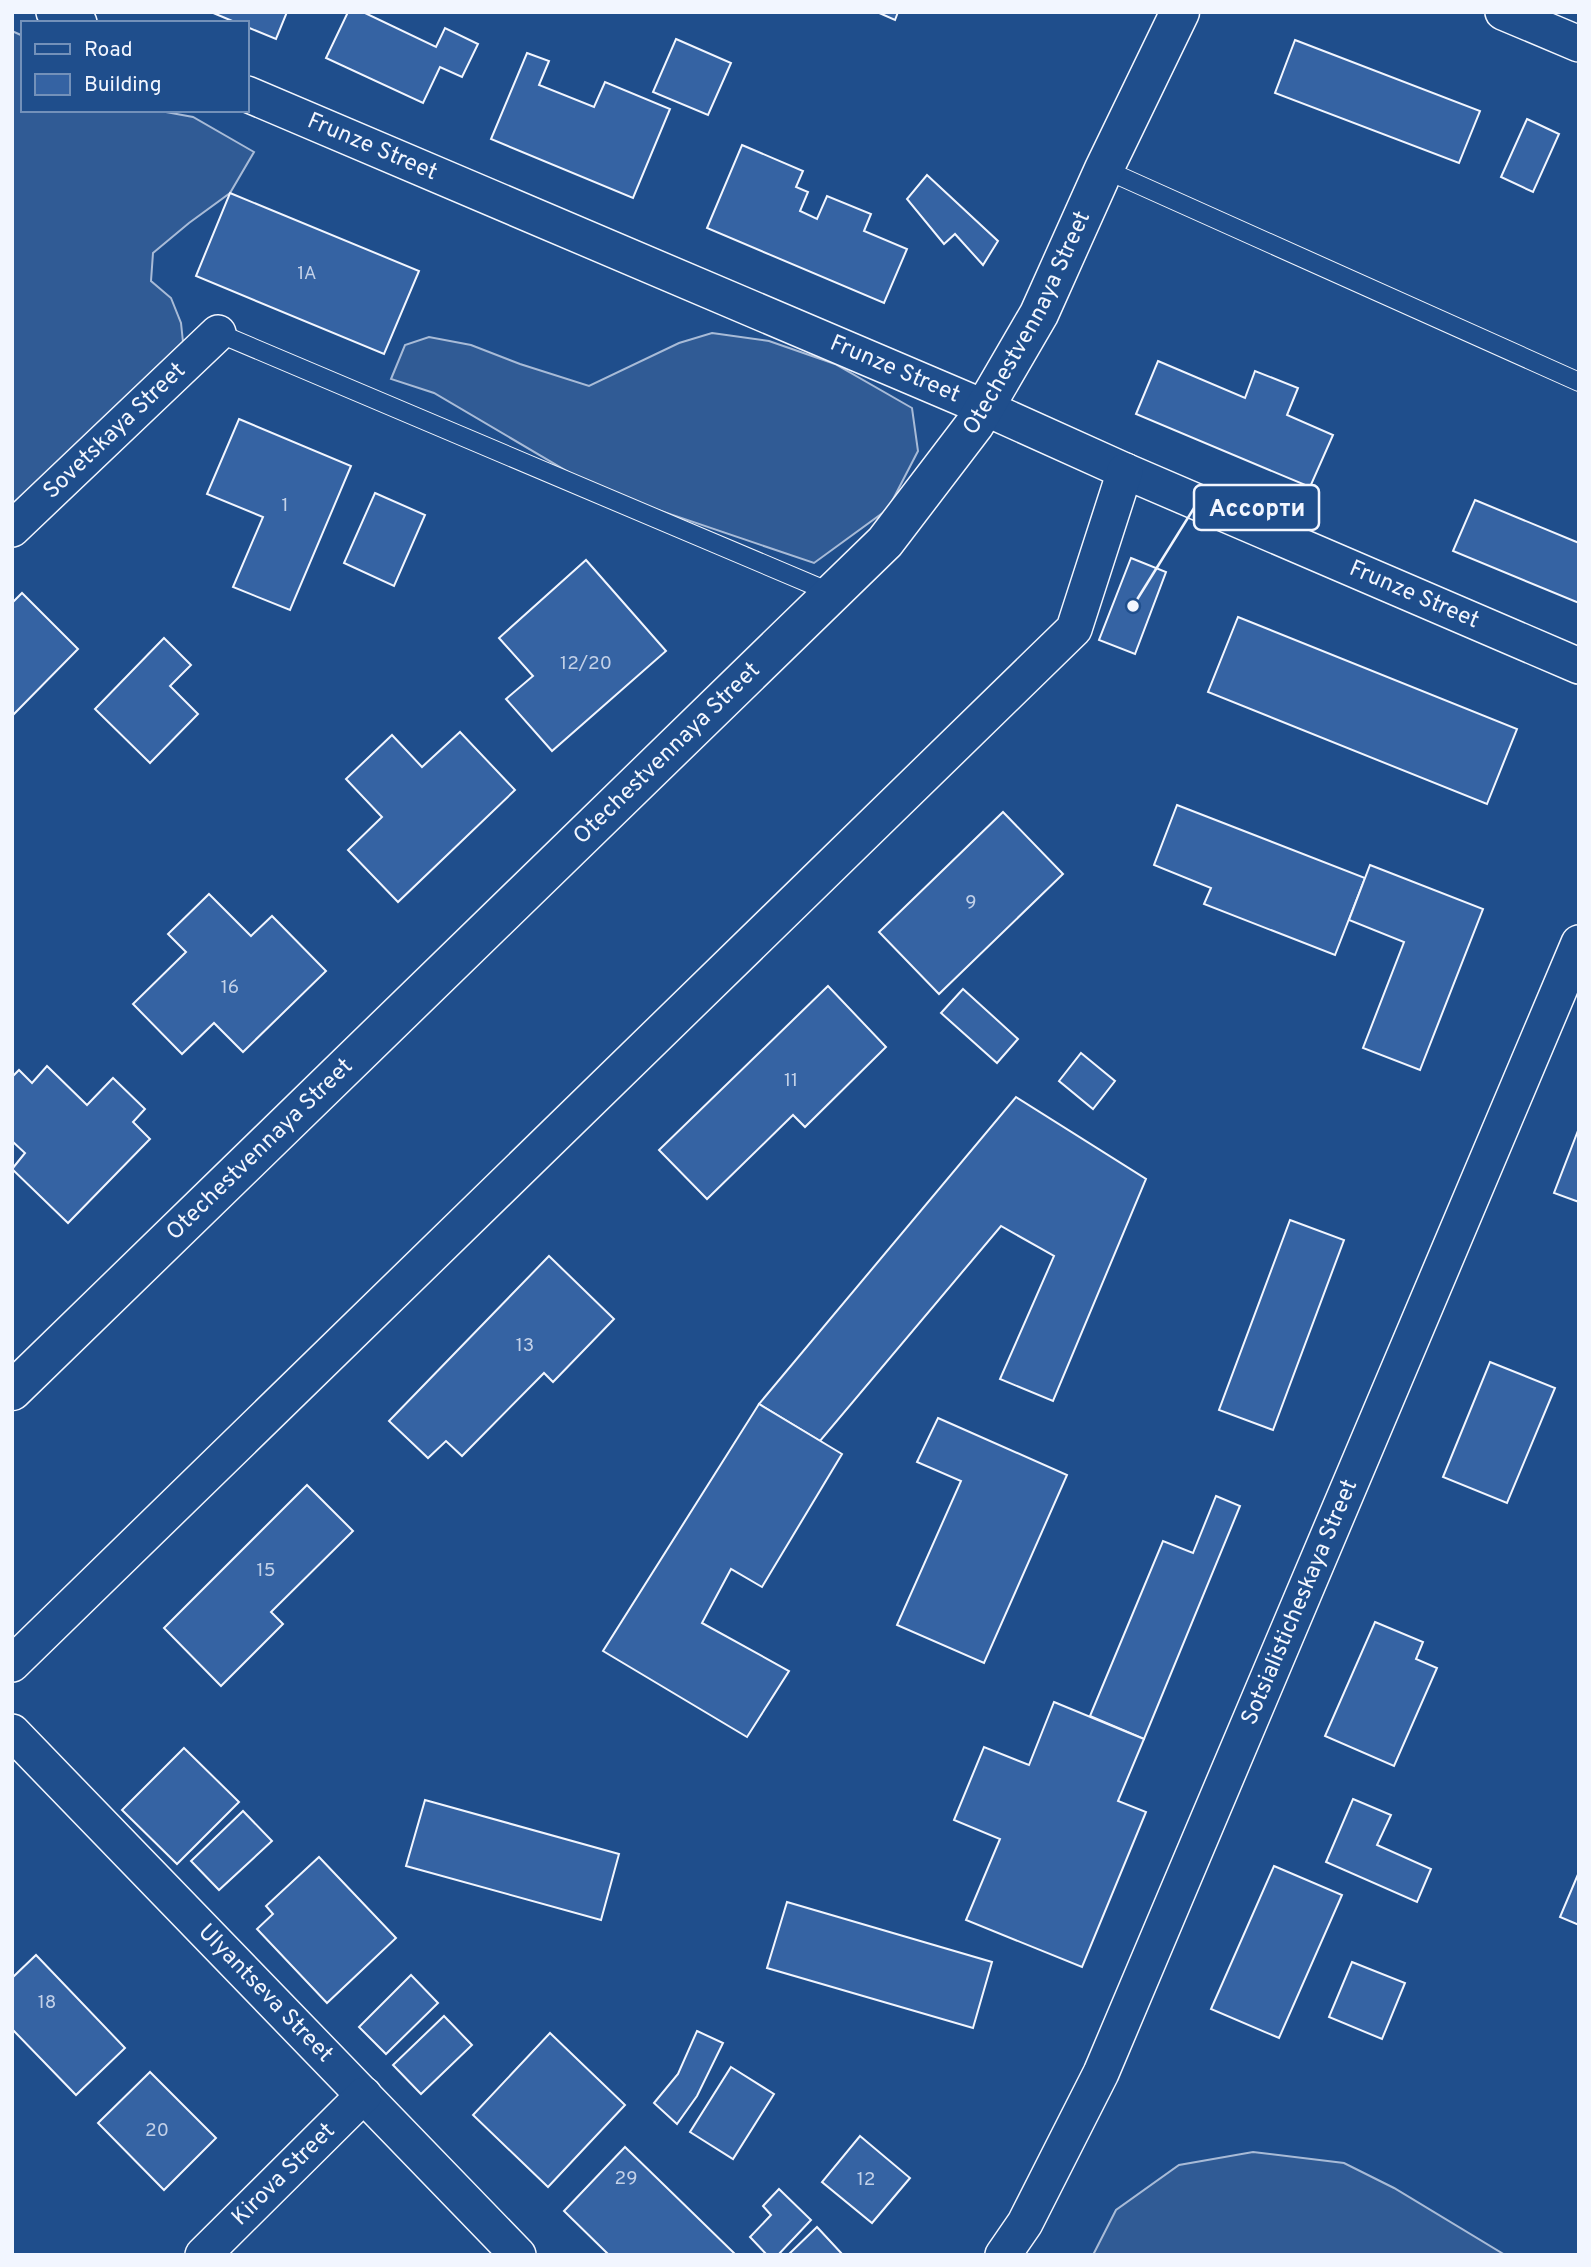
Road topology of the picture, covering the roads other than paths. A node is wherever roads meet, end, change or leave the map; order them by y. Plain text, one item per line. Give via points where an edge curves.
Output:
1 (54, 12) edge
2 (1180, 12) edge
3 (1503, 12) edge
4 (74, 21) edge
5 (1579, 44) edge
6 (248, 94) edge
7 (1104, 170) junction
8 (218, 333) joint
9 (1579, 382) edge
10 (983, 407) junction
11 (1125, 471) junction
12 (12, 529) edge
13 (832, 593) junction
14 (1579, 666) edge
15 (1579, 943) edge
16 (12, 1391) edge
17 (12, 1664) edge
18 (12, 1732) edge
19 (364, 2095) junction
20 (203, 2255) edge
21 (519, 2255) edge
22 (1003, 2255) edge

1 - 4 street
2 - 7 street, Otechestvennaya Street
3 - 5 street
6 - 10 street, Frunze Street
7 - 9 lane
7 - 10 street, Otechestvennaya Street via 1040,314
8 - 12 street, Sovetskaya Street
8 - 13 lane
10 - 11 street, Frunze Street
10 - 13 street, Otechestvennaya Street via 975,425 884,542
11 - 14 street, Frunze Street
11 - 17 street via 1074,629
13 - 16 street, Otechestvennaya Street
15 - 22 street, Sotsialisticheskaya Street via 1101,2073 1026,2223
18 - 19 street, Ulyantseva Street
19 - 20 street, Kirova Street
19 - 21 street, Ulyantseva Street

